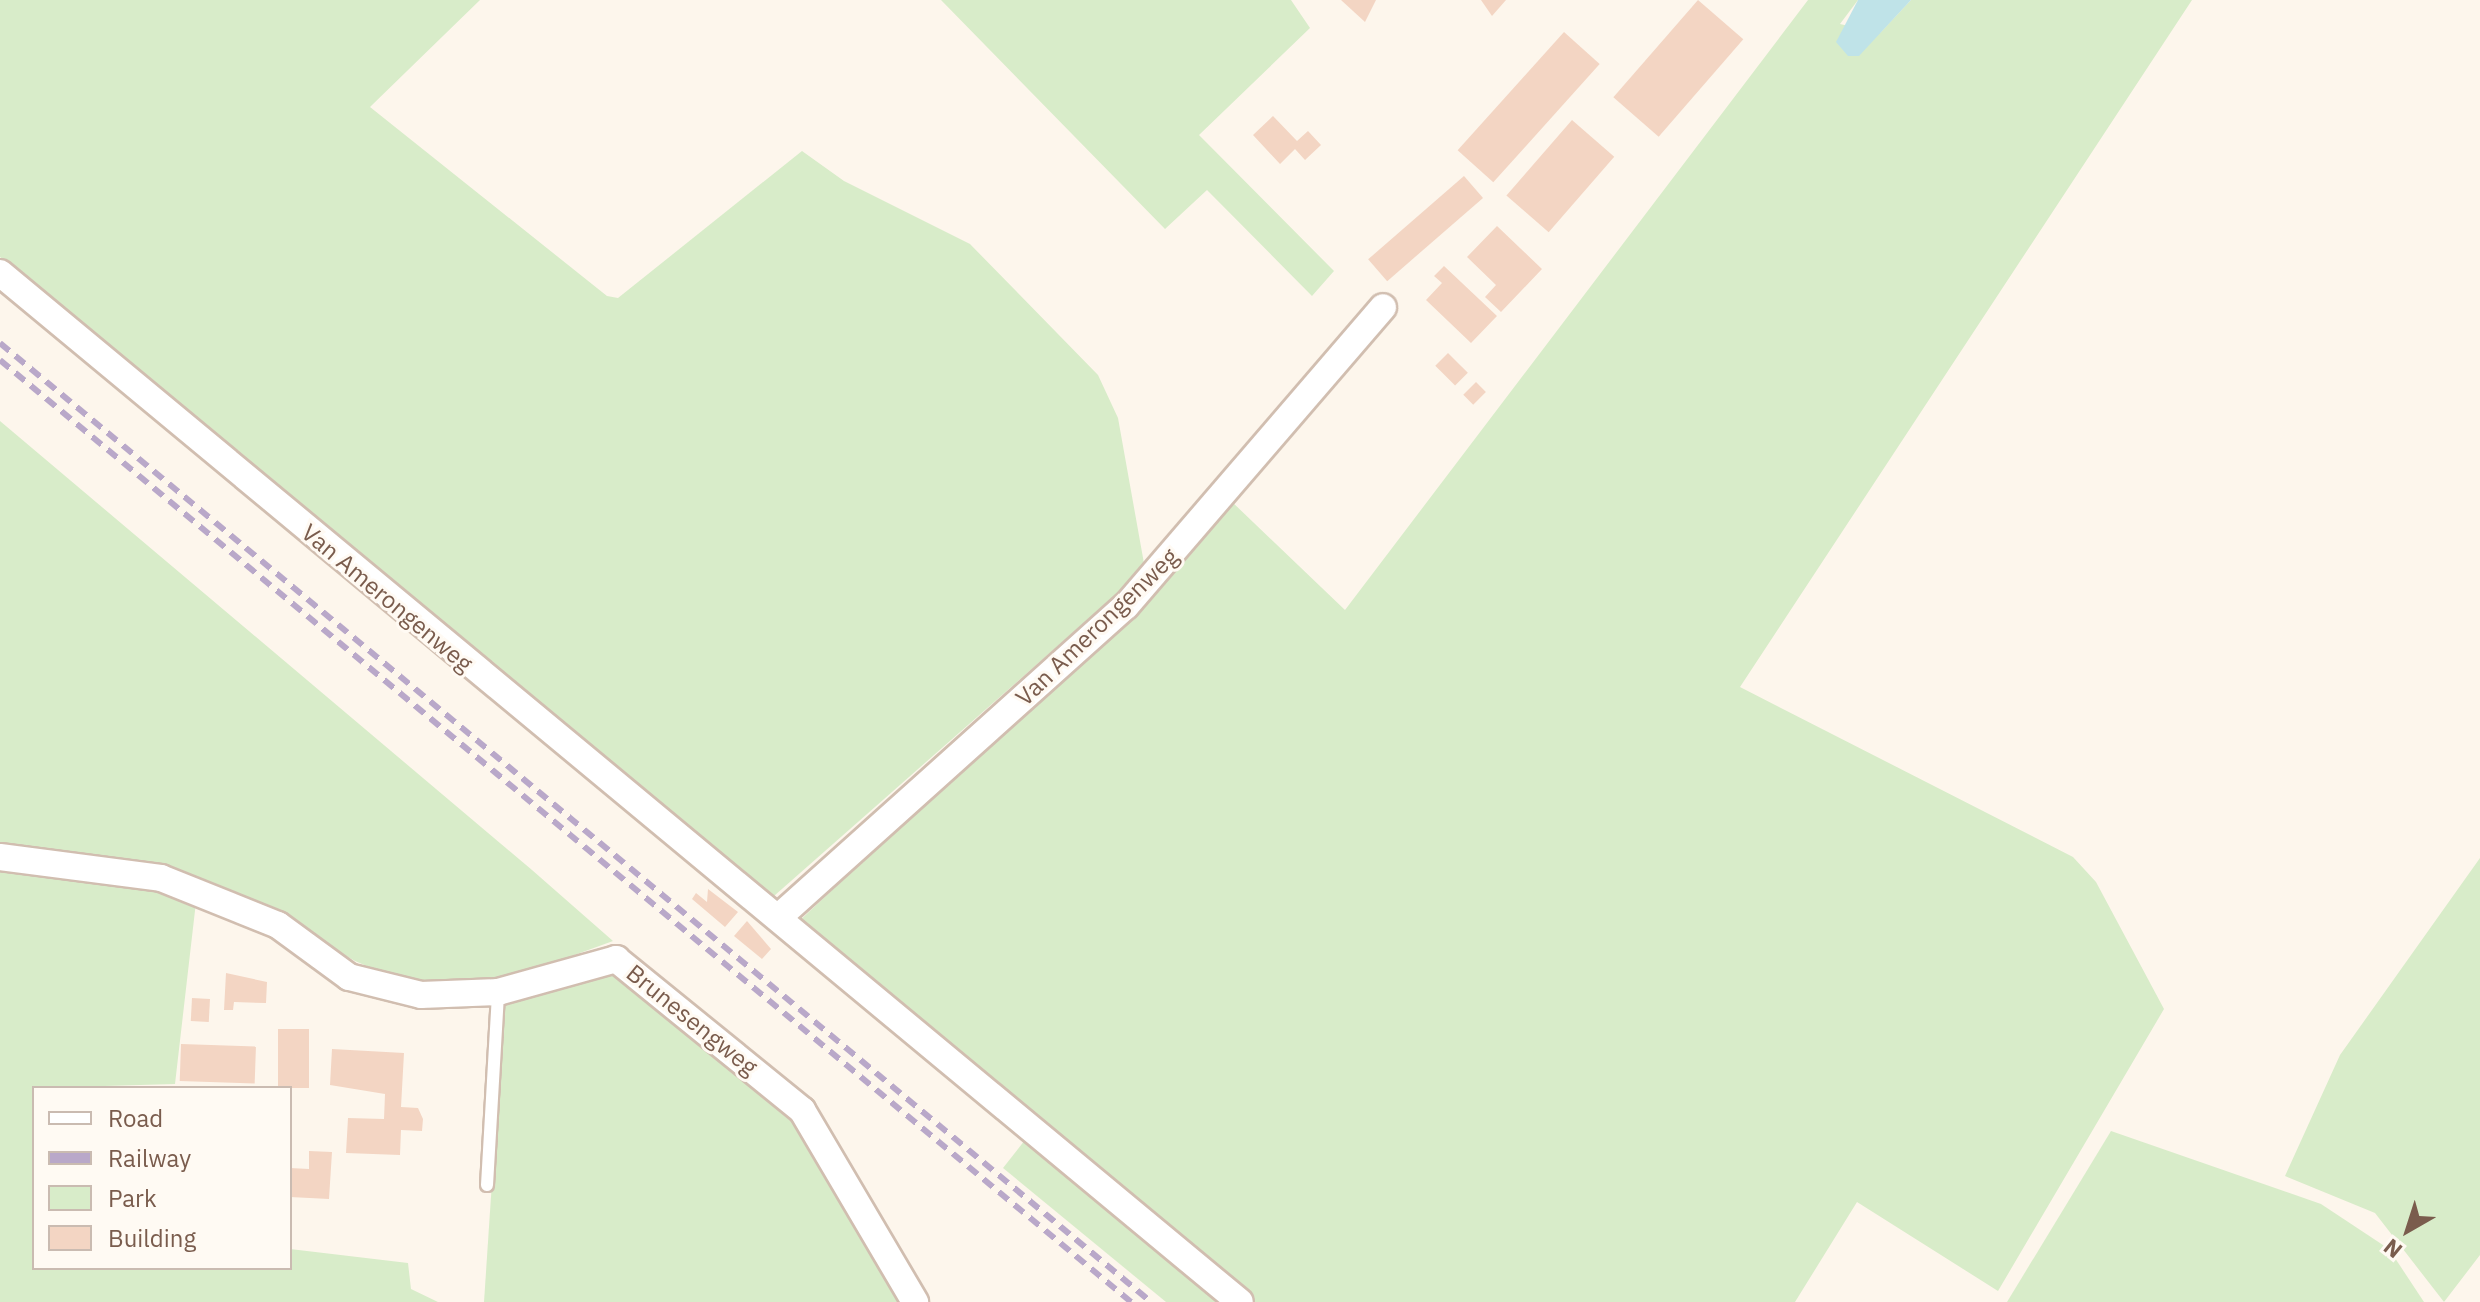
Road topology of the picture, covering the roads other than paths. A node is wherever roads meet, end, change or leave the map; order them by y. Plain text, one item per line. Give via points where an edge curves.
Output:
1 (0, 273) edge
2 (1383, 307) dead end
3 (0, 857) edge
4 (780, 916) junction
5 (498, 992) junction
6 (487, 1185) dead end
7 (915, 1302) edge
8 (1240, 1302) edge

1 - 4 street, Van Amerongenweg
2 - 4 street, Van Amerongenweg via 1126,606
3 - 5 street, Brunesengweg via 161,878 278,925 349,977 388,988 458,998
4 - 8 street, Van Amerongenweg
5 - 6 lane
5 - 7 street, Brunesengweg via 607,958 630,967 802,1110

